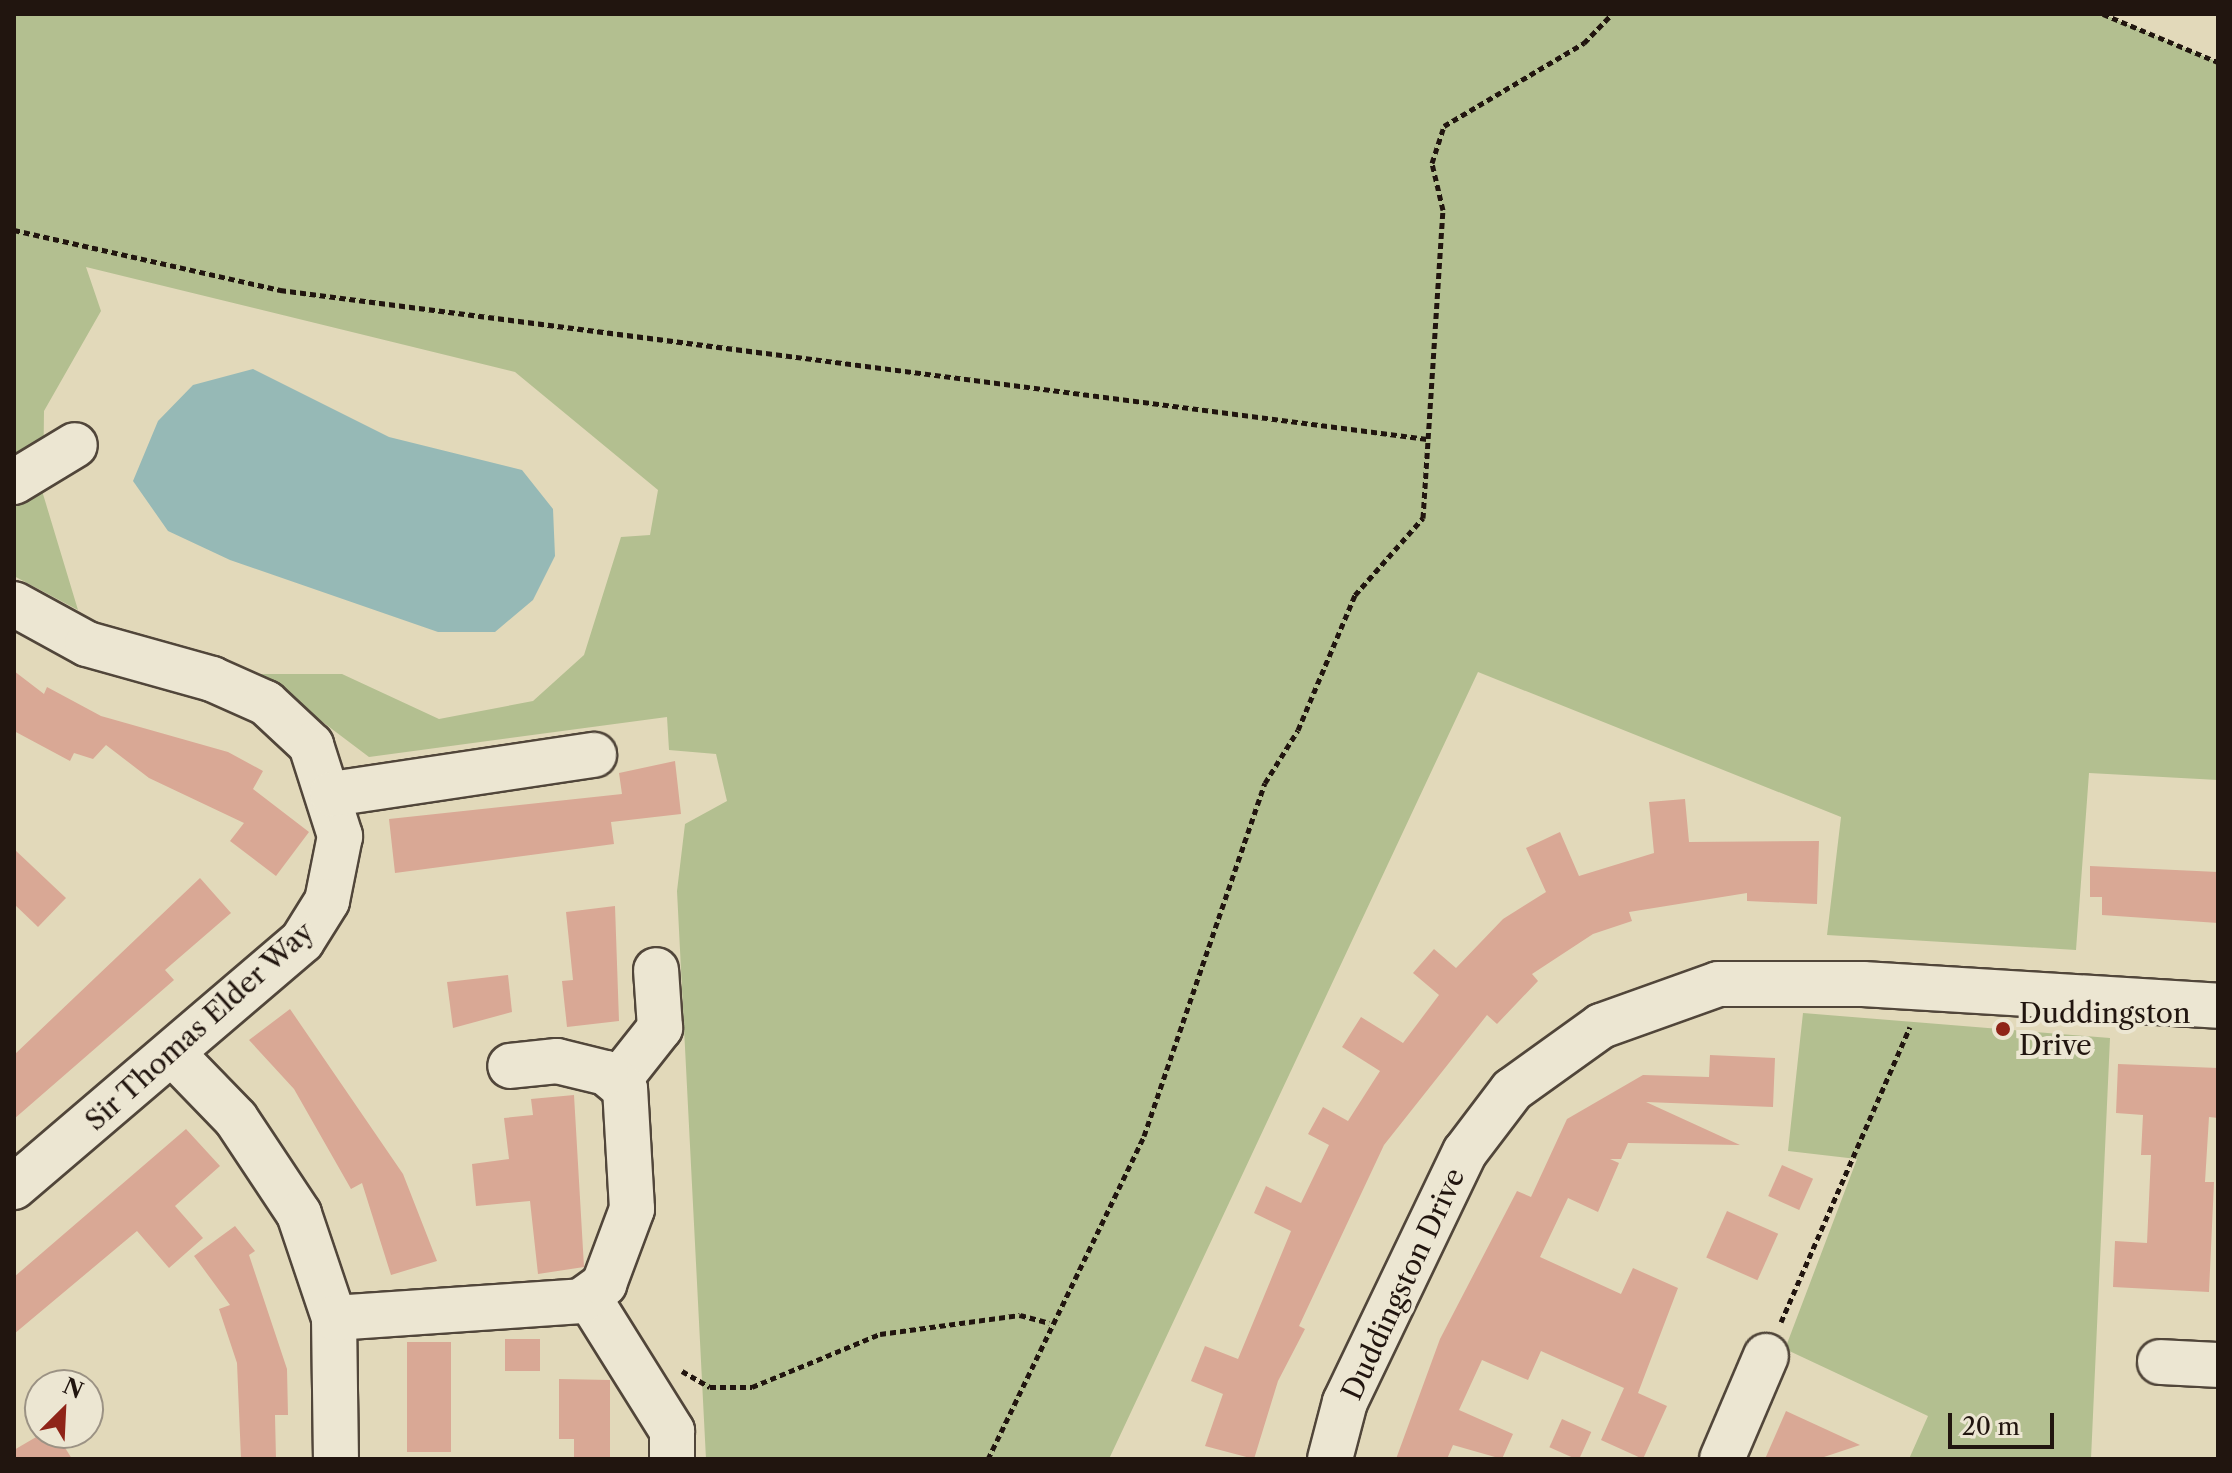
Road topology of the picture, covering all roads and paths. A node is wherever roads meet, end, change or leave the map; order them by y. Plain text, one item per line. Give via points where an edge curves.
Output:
1 (1612, 14) edge
2 (2103, 14) edge
3 (2218, 62) edge
4 (14, 230) edge
5 (1427, 439) junction
6 (75, 445) dead end
7 (14, 482) edge
8 (14, 604) edge
9 (594, 755) dead end
10 (332, 794) junction
11 (656, 970) dead end
12 (1927, 988) junction
13 (2218, 1006) edge
14 (174, 1055) junction
15 (510, 1066) dead end
16 (618, 1081) junction
17 (14, 1187) edge
18 (589, 1298) junction
19 (334, 1318) junction
20 (1050, 1323) junction
21 (1766, 1356) joint
22 (2160, 1362) dead end
23 (2218, 1365) edge
24 (643, 1381) junction
25 (336, 1459) edge
26 (672, 1459) edge
27 (988, 1459) edge
28 (1330, 1459) edge
29 (1722, 1459) edge

1 - 5 path via 1584,43 1444,126 1432,163 1443,210 1439,355
2 - 3 path
4 - 5 path via 280,290
5 - 20 path via 1423,518 1355,595 1298,730 1265,783 1204,947 1165,1083
6 - 7 street
8 - 10 street, Sir Thomas Elder Way via 87,644 212,679 266,703 311,745
9 - 10 street via 415,777
10 - 14 street, Sir Thomas Elder Way via 340,836 337,871 316,923
11 - 16 street via 660,1028
12 - 13 street, Duddingston Drive
12 - 21 path
12 - 28 street, Duddingston Drive via 1718,984 1601,1026 1548,1059 1512,1090 1465,1152 1345,1402
14 - 17 street, Sir Thomas Elder Way
14 - 19 street via 270,1166 299,1214
15 - 16 street via 557,1061
16 - 18 street via 625,1089 632,1209 621,1249
18 - 19 street
18 - 24 street
19 - 25 street
20 - 24 path via 1020,1315 880,1334 752,1387 710,1387 678,1369
20 - 27 path
21 - 29 street
22 - 23 street
24 - 26 street via 672,1431

